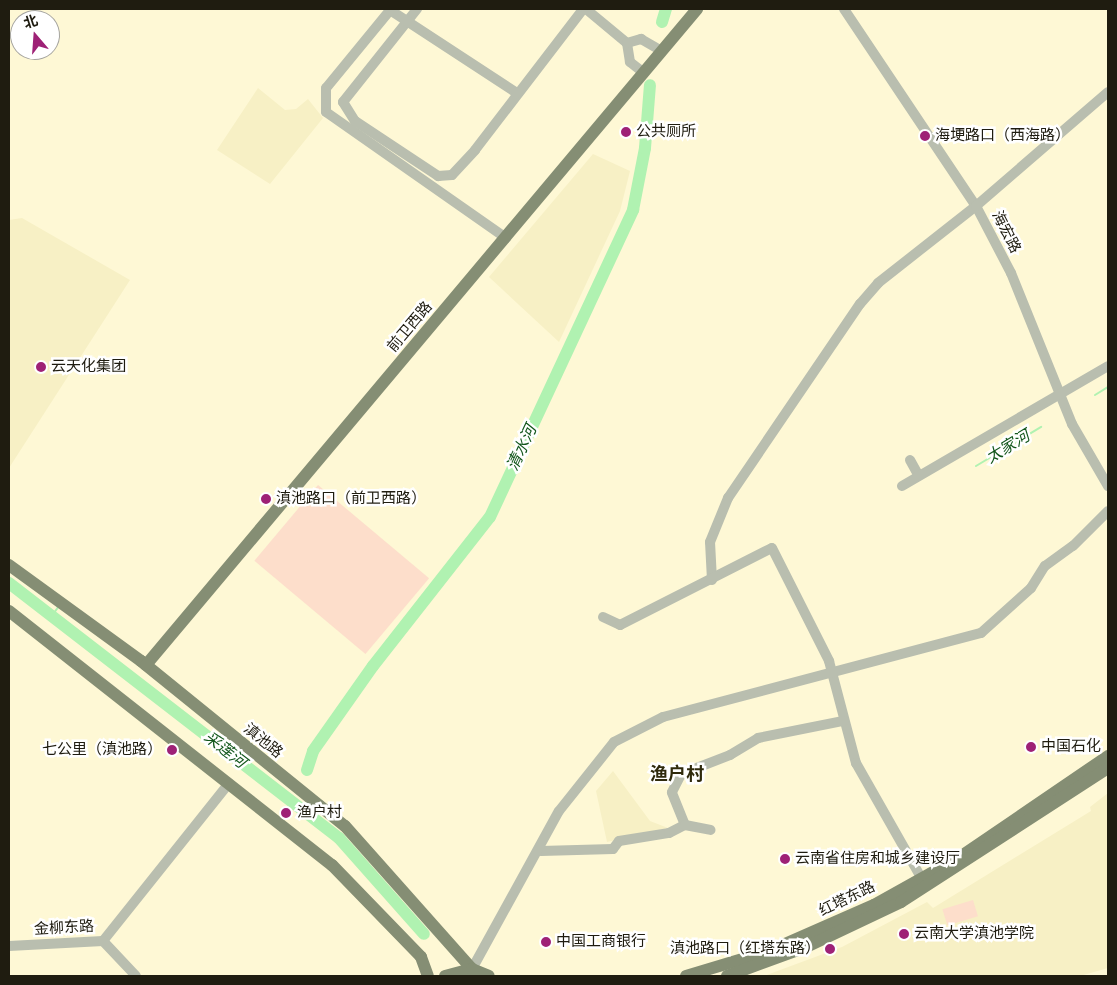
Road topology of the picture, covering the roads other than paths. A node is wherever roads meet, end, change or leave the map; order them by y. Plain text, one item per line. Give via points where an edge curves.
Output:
1 (417, 9) edge
2 (585, 9) edge
3 (689, 9) edge
4 (697, 9) edge
5 (844, 9) edge
6 (390, 10) edge
7 (408, 24) junction
8 (626, 43) junction
9 (659, 49) junction
10 (641, 71) junction
11 (1108, 92) edge
12 (517, 93) junction
13 (976, 206) junction
14 (503, 235) junction
15 (1108, 366) edge
16 (1059, 396) junction
17 (910, 460) dead end
18 (919, 476) junction
19 (902, 486) dead end
20 (1108, 486) edge
21 (1108, 511) edge
22 (9, 565) edge
23 (712, 580) junction
24 (9, 611) edge
25 (603, 617) dead end
26 (143, 663) junction
27 (833, 675) junction
28 (843, 721) junction
29 (1108, 756) edge
30 (1108, 768) edge
31 (229, 783) junction
32 (685, 825) junction
33 (711, 830) dead end
34 (540, 851) junction
35 (922, 880) junction
36 (103, 941) junction
37 (9, 946) edge
38 (472, 969) junction
39 (136, 976) edge
40 (428, 976) edge
41 (445, 976) edge
42 (489, 976) edge
43 (686, 976) edge
44 (727, 976) edge

1 - 7 street
2 - 8 street
2 - 12 street
3 - 9 main road, 前卫西路
4 - 9 main road, 前卫西路
5 - 13 street, 海宏路
6 - 7 street
6 - 14 street via 326,88 326,112
7 - 12 street
7 - 12 street via 343,102 355,121 438,176 452,175
8 - 9 street via 641,39
8 - 10 street via 630,62
9 - 10 main road, 前卫西路
10 - 14 main road, 前卫西路
11 - 13 street
13 - 16 street, 海宏路 via 1011,273
13 - 23 street via 878,282 860,304 728,498 710,542
14 - 26 main road, 前卫西路
15 - 16 street
16 - 18 street
16 - 20 street, 海宏路
17 - 18 street
18 - 19 street
21 - 27 street via 1073,546 1045,566 1031,588 982,633
22 - 26 main road, 滇池路
23 - 25 street via 620,625
23 - 27 street via 772,548
24 - 31 main road
26 - 38 main road, 滇池路 via 345,826
27 - 28 street
27 - 34 street via 663,717 614,742 559,811
28 - 32 street via 758,738 730,755 681,774 672,792
28 - 35 street via 856,763
29 - 35 main road, 红塔东路
30 - 44 main road, 红塔东路 via 902,902 806,947
31 - 36 street
31 - 40 main road via 332,865 421,957
32 - 33 street
32 - 34 street via 669,833 618,841 613,849
34 - 38 street
35 - 43 main road, 红塔东路 via 818,932
36 - 37 street, 金柳东路
36 - 39 street, 金柳东路
38 - 41 main road
38 - 42 main road

